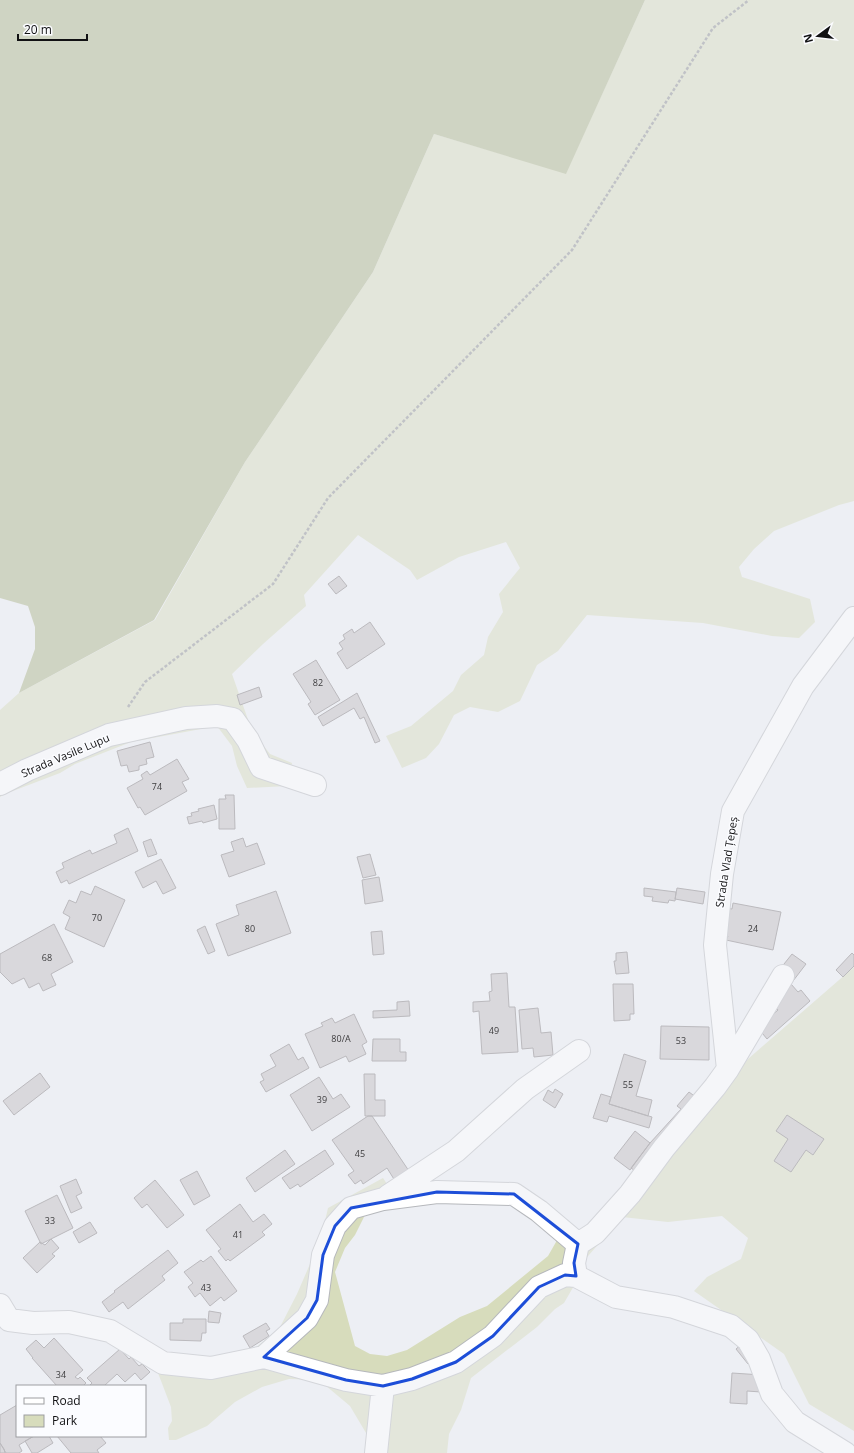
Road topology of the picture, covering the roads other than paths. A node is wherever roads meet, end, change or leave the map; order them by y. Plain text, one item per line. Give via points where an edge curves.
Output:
1 (854, 618) edge
2 (0, 784) edge
3 (315, 785) dead end
4 (784, 976) dead end
5 (579, 1051) dead end
6 (728, 1069) junction
7 (383, 1199) junction
8 (578, 1244) junction
9 (570, 1276) junction
10 (3, 1318) edge
11 (264, 1357) junction
12 (383, 1386) junction
13 (376, 1453) edge
14 (845, 1453) edge

1 - 6 street, Strada Vlad Țepeș via 803,686 733,811 722,874 715,945
2 - 3 street, Strada Vasile Lupu via 109,735 186,718 217,716 233,719 248,740 261,767
4 - 6 street
5 - 7 street via 525,1089 456,1151
6 - 8 street via 630,1194 595,1233
7 - 8 street via 437,1192 514,1194
7 - 11 street via 351,1208 335,1226 323,1255 317,1300 307,1318
8 - 9 street
9 - 12 street via 538,1287 493,1336 456,1362 412,1379
9 - 14 street via 616,1297 674,1307 731,1326 748,1340 759,1359 772,1394 795,1422
10 - 11 street via 33,1323 69,1322 110,1331 163,1363 211,1368
11 - 12 street via 346,1380
12 - 13 street

